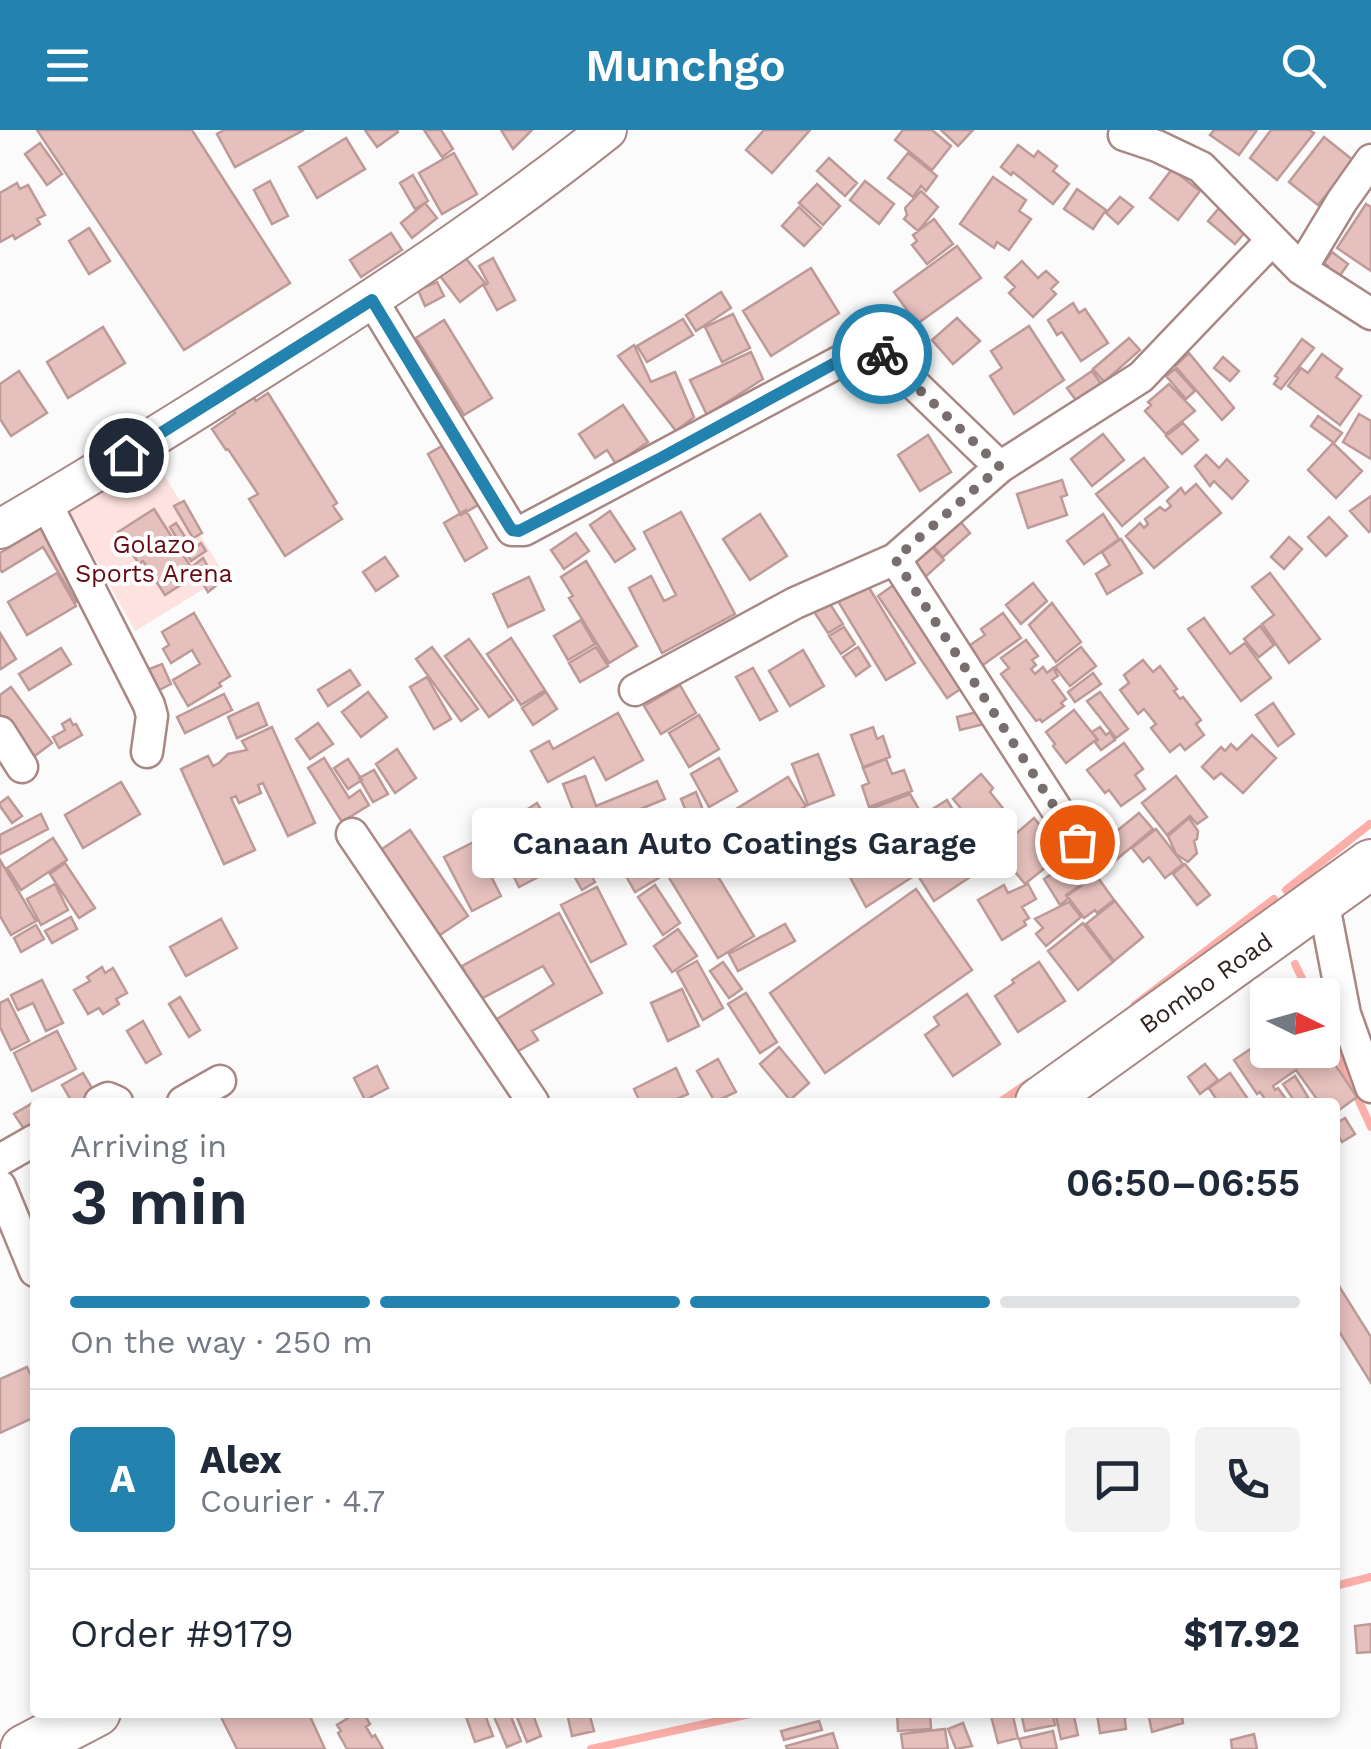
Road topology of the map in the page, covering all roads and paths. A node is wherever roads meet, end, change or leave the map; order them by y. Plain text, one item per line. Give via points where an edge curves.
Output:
1 (608, 130) edge
2 (1124, 135) dead end
3 (1371, 160) edge
4 (1272, 240) junction
5 (1301, 269) junction
6 (372, 300) junction
7 (1371, 314) edge
8 (1000, 467) junction
9 (46, 502) junction
10 (0, 528) edge
11 (895, 559) junction
12 (635, 690) dead end
13 (0, 732) edge
14 (147, 752) dead end
15 (22, 767) dead end
16 (352, 834) dead end
17 (1077, 842) dead end
18 (1371, 864) edge
19 (1323, 900) junction
20 (220, 1081) dead end
21 (1371, 1087) edge
22 (190, 1098) edge
23 (530, 1098) edge
24 (1046, 1098) edge
25 (30, 1143) edge
26 (0, 1160) edge
27 (0, 1186) edge
28 (30, 1259) edge
29 (84, 1718) edge
30 (25, 1749) edge

1 - 6 street
2 - 4 street via 1202,168
3 - 5 street
4 - 5 street
4 - 8 street via 1141,377
5 - 7 street
6 - 8 street via 512,530 524,530 865,348 884,355
6 - 9 street
8 - 11 street
9 - 10 street
9 - 14 street via 149,705
11 - 12 street via 795,602
11 - 17 street
13 - 15 street
16 - 23 street
18 - 19 main road, Bombo Road
19 - 21 street via 1345,1014
19 - 24 main road, Bombo Road
20 - 22 street
25 - 26 street
27 - 28 street
29 - 30 main road

